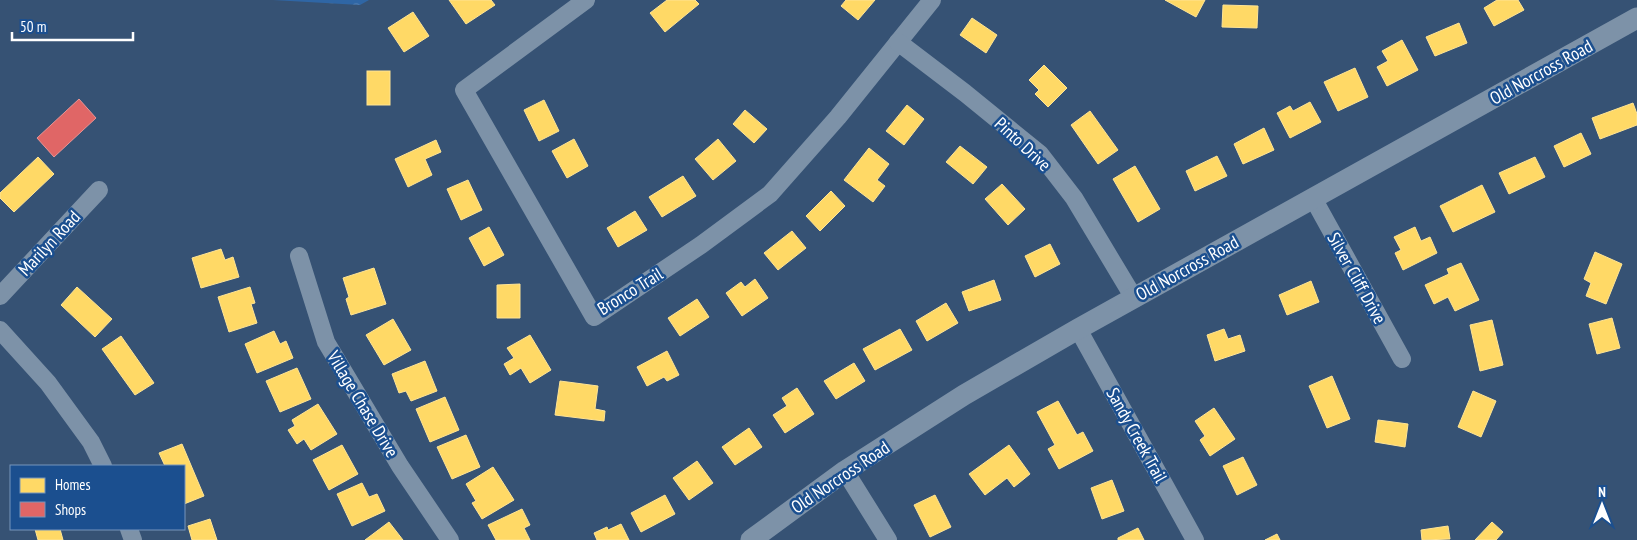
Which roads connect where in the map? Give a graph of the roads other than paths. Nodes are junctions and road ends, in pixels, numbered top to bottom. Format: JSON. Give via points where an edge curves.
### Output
{"nodes":[{"id":1,"x":586,"y":0,"type":"edge"},
{"id":2,"x":932,"y":0,"type":"edge"},
{"id":3,"x":1637,"y":18,"type":"edge"},
{"id":4,"x":898,"y":42,"type":"junction"},
{"id":5,"x":99,"y":190,"type":"dead end"},
{"id":6,"x":1313,"y":198,"type":"junction"},
{"id":7,"x":298,"y":256,"type":"dead end"},
{"id":8,"x":0,"y":296,"type":"edge"},
{"id":9,"x":1134,"y":298,"type":"junction"},
{"id":10,"x":1078,"y":329,"type":"junction"},
{"id":11,"x":0,"y":330,"type":"edge"},
{"id":12,"x":1402,"y":359,"type":"dead end"},
{"id":13,"x":102,"y":465,"type":"edge"},
{"id":14,"x":845,"y":471,"type":"junction"},
{"id":15,"x":450,"y":540,"type":"edge"},
{"id":16,"x":750,"y":540,"type":"edge"},
{"id":17,"x":888,"y":540,"type":"edge"},
{"id":18,"x":1195,"y":540,"type":"edge"}],
"edges":[{"from":1,"to":4,"type":"street","name":"Bronco Trail","via":[[464,90],[594,317],[702,245],[770,194]]},
{"from":2,"to":4,"type":"street","name":"Bronco Trail"},
{"from":3,"to":6,"type":"street","name":"Old Norcross Road"},
{"from":4,"to":9,"type":"street","name":"Pinto Drive","via":[[1040,154],[1074,198]]},
{"from":5,"to":8,"type":"street","name":"Marilyn Road"},
{"from":6,"to":9,"type":"street","name":"Old Norcross Road"},
{"from":6,"to":12,"type":"street","name":"Silver Cliff Drive"},
{"from":7,"to":15,"type":"street","name":"Village Chase Drive","via":[[326,342],[400,466]]},
{"from":9,"to":10,"type":"street","name":"Old Norcross Road"},
{"from":10,"to":14,"type":"street","name":"Old Norcross Road","via":[[964,395]]},
{"from":10,"to":18,"type":"street","name":"Sandy Creek Trail"},
{"from":11,"to":13,"type":"street","via":[[48,383],[91,442]]},
{"from":14,"to":16,"type":"street","name":"Old Norcross Road"},
{"from":14,"to":17,"type":"street"}]}
